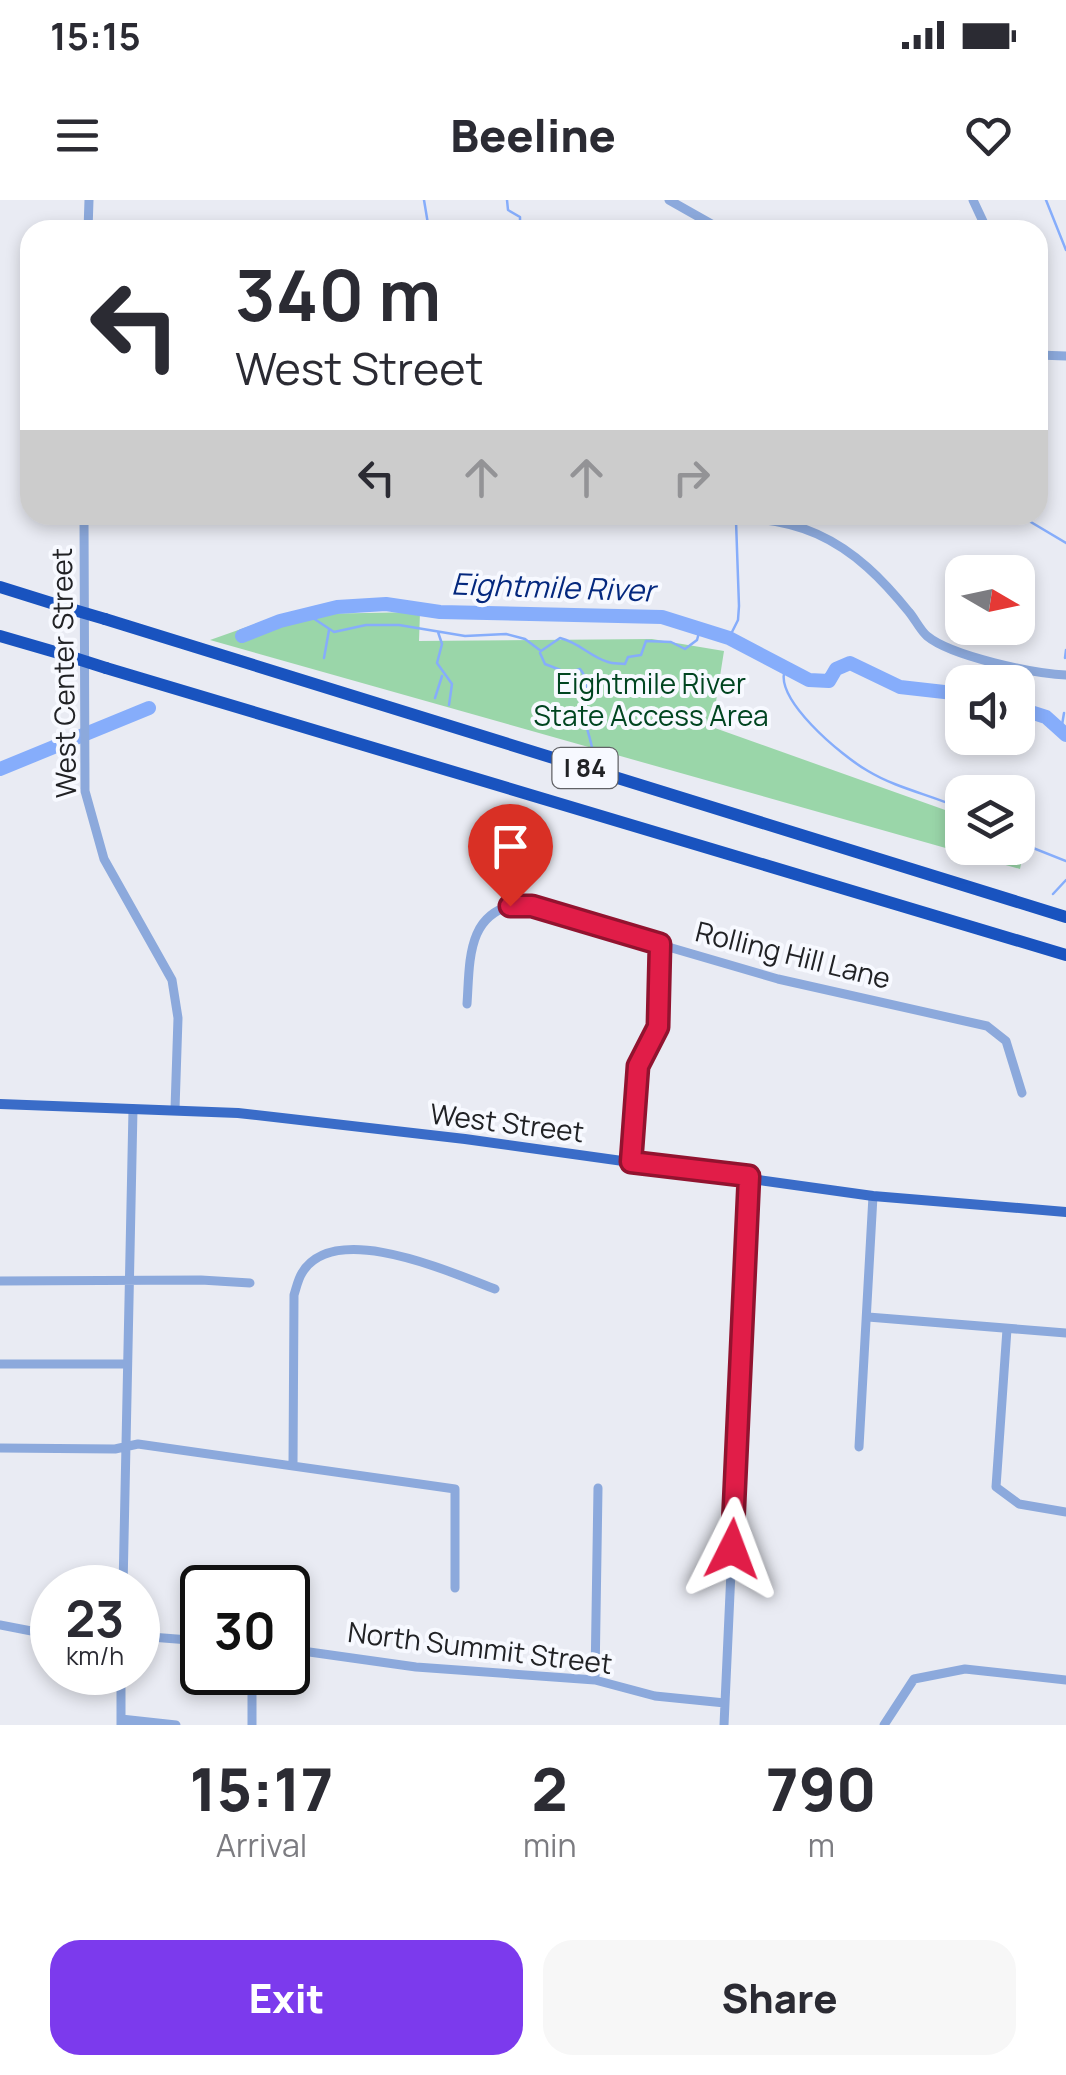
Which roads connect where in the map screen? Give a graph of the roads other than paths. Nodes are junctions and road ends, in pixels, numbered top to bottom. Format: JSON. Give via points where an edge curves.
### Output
{"nodes":[{"id":1,"x":669,"y":200,"type":"edge"},
{"id":2,"x":704,"y":220,"type":"edge"},
{"id":3,"x":84,"y":525,"type":"edge"},
{"id":4,"x":792,"y":525,"type":"edge"},
{"id":5,"x":0,"y":587,"type":"edge"},
{"id":6,"x":0,"y":636,"type":"edge"},
{"id":7,"x":1066,"y":675,"type":"edge"},
{"id":8,"x":1066,"y":917,"type":"edge"},
{"id":9,"x":660,"y":944,"type":"junction"},
{"id":10,"x":1066,"y":955,"type":"edge"},
{"id":11,"x":467,"y":1004,"type":"dead end"},
{"id":12,"x":1022,"y":1093,"type":"dead end"},
{"id":13,"x":0,"y":1104,"type":"edge"},
{"id":14,"x":133,"y":1109,"type":"junction"},
{"id":15,"x":175,"y":1109,"type":"junction"},
{"id":16,"x":631,"y":1162,"type":"junction"},
{"id":17,"x":749,"y":1176,"type":"junction"},
{"id":18,"x":873,"y":1196,"type":"junction"},
{"id":19,"x":1066,"y":1212,"type":"edge"},
{"id":20,"x":0,"y":1281,"type":"edge"},
{"id":21,"x":128,"y":1282,"type":"junction"},
{"id":22,"x":250,"y":1283,"type":"dead end"},
{"id":23,"x":495,"y":1290,"type":"dead end"},
{"id":24,"x":868,"y":1317,"type":"junction"},
{"id":25,"x":1007,"y":1328,"type":"junction"},
{"id":26,"x":1066,"y":1333,"type":"edge"},
{"id":27,"x":0,"y":1364,"type":"edge"},
{"id":28,"x":127,"y":1364,"type":"junction"},
{"id":29,"x":860,"y":1447,"type":"dead end"},
{"id":30,"x":0,"y":1448,"type":"edge"},
{"id":31,"x":127,"y":1448,"type":"junction"},
{"id":32,"x":293,"y":1465,"type":"junction"},
{"id":33,"x":598,"y":1488,"type":"dead end"},
{"id":34,"x":1066,"y":1512,"type":"edge"},
{"id":35,"x":124,"y":1565,"type":"edge"},
{"id":36,"x":456,"y":1588,"type":"dead end"},
{"id":37,"x":0,"y":1625,"type":"edge"},
{"id":38,"x":30,"y":1631,"type":"edge"},
{"id":39,"x":310,"y":1652,"type":"edge"},
{"id":40,"x":596,"y":1680,"type":"junction"},
{"id":41,"x":1066,"y":1680,"type":"edge"},
{"id":42,"x":121,"y":1695,"type":"edge"},
{"id":43,"x":252,"y":1695,"type":"edge"},
{"id":44,"x":725,"y":1703,"type":"junction"},
{"id":45,"x":121,"y":1722,"type":"edge"},
{"id":46,"x":176,"y":1725,"type":"edge"},
{"id":47,"x":252,"y":1725,"type":"edge"},
{"id":48,"x":724,"y":1725,"type":"edge"},
{"id":49,"x":884,"y":1725,"type":"edge"}],
"edges":[{"from":1,"to":2,"type":"street"},
{"from":3,"to":15,"type":"street","name":"West Center Street","via":[[87,802],[104,859],[177,998]]},
{"from":4,"to":7,"type":"street","via":[[838,544],[878,575],[927,636],[950,648]]},
{"from":5,"to":8,"type":"highway","number":"I 84","bridge":true},
{"from":6,"to":10,"type":"highway","number":"I 84","bridge":true},
{"from":9,"to":11,"type":"street","name":"Rolling Hill Lane","via":[[532,906],[510,906],[489,915],[474,936]]},
{"from":9,"to":12,"type":"street","name":"Rolling Hill Lane","via":[[778,979],[987,1026],[1006,1041]]},
{"from":9,"to":16,"type":"street","via":[[658,1027],[638,1066]]},
{"from":13,"to":14,"type":"main road","name":"West Street"},
{"from":14,"to":15,"type":"main road","name":"West Street"},
{"from":14,"to":21,"type":"street"},
{"from":15,"to":16,"type":"main road","name":"West Street"},
{"from":16,"to":17,"type":"main road","name":"West Street"},
{"from":17,"to":18,"type":"main road","name":"West Street"},
{"from":17,"to":44,"type":"street"},
{"from":18,"to":19,"type":"main road","name":"West Street"},
{"from":18,"to":24,"type":"street"},
{"from":20,"to":21,"type":"street"},
{"from":21,"to":22,"type":"street"},
{"from":21,"to":28,"type":"street"},
{"from":23,"to":32,"type":"street","via":[[411,1258],[347,1249],[316,1259],[302,1272],[294,1296]]},
{"from":24,"to":25,"type":"street"},
{"from":24,"to":29,"type":"street"},
{"from":25,"to":26,"type":"street"},
{"from":25,"to":34,"type":"street","via":[[996,1486],[1018,1504]]},
{"from":27,"to":28,"type":"street"},
{"from":28,"to":31,"type":"street"},
{"from":30,"to":31,"type":"street"},
{"from":31,"to":32,"type":"street","via":[[138,1444]]},
{"from":31,"to":35,"type":"street"},
{"from":32,"to":36,"type":"street","via":[[455,1489]]},
{"from":33,"to":40,"type":"street"},
{"from":37,"to":38,"type":"street"},
{"from":39,"to":40,"type":"street","name":"North Summit Street"},
{"from":40,"to":44,"type":"street","name":"North Summit Street","via":[[656,1696]]},
{"from":41,"to":49,"type":"street","via":[[966,1669],[914,1679]]},
{"from":42,"to":45,"type":"street"},
{"from":43,"to":47,"type":"street"},
{"from":44,"to":48,"type":"street"},
{"from":45,"to":46,"type":"street"}]}
